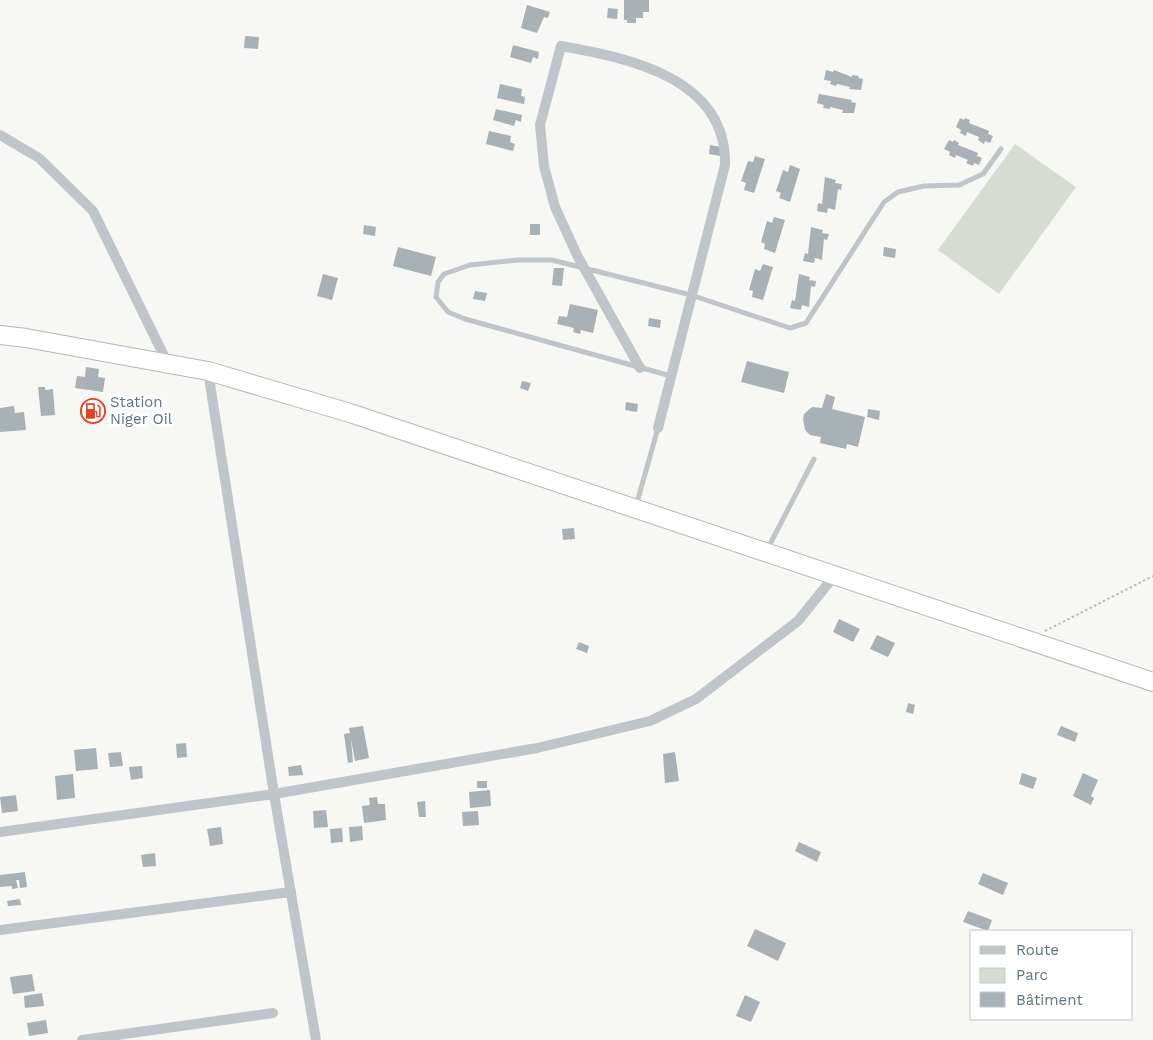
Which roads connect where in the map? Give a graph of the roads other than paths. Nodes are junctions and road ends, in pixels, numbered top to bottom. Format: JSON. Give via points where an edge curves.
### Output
{"nodes":[{"id":1,"x":0,"y":134,"type":"edge"},
{"id":2,"x":1001,"y":149,"type":"dead end"},
{"id":3,"x":585,"y":268,"type":"junction"},
{"id":4,"x":691,"y":295,"type":"junction"},
{"id":5,"x":0,"y":335,"type":"edge"},
{"id":6,"x":167,"y":362,"type":"junction"},
{"id":7,"x":640,"y":368,"type":"junction"},
{"id":8,"x":208,"y":371,"type":"junction"},
{"id":9,"x":671,"y":376,"type":"junction"},
{"id":10,"x":658,"y":428,"type":"joint"},
{"id":11,"x":814,"y":458,"type":"dead end"},
{"id":12,"x":635,"y":508,"type":"junction"},
{"id":13,"x":766,"y":552,"type":"junction"},
{"id":14,"x":835,"y":575,"type":"junction"},
{"id":15,"x":1153,"y":682,"type":"edge"},
{"id":16,"x":274,"y":794,"type":"junction"},
{"id":17,"x":0,"y":832,"type":"edge"},
{"id":18,"x":291,"y":892,"type":"junction"},
{"id":19,"x":0,"y":930,"type":"edge"},
{"id":20,"x":273,"y":1013,"type":"dead end"},
{"id":21,"x":82,"y":1040,"type":"edge"},
{"id":22,"x":316,"y":1040,"type":"edge"}],
"edges":[{"from":1,"to":6,"type":"street","via":[[39,158],[93,211]]},
{"from":2,"to":4,"type":"lane","via":[[983,174],[959,185],[924,186],[898,192],[884,202],[806,323],[790,328]]},
{"from":3,"to":4,"type":"lane"},
{"from":3,"to":4,"type":"street","via":[[555,207],[544,166],[540,125],[561,46],[642,65],[684,85],[706,105],[718,125],[726,144],[725,165]]},
{"from":3,"to":7,"type":"street"},
{"from":3,"to":7,"type":"lane","via":[[552,260],[470,265],[444,274],[438,282],[436,297],[448,312],[465,319]]},
{"from":4,"to":9,"type":"street"},
{"from":5,"to":6,"type":"highway"},
{"from":6,"to":8,"type":"highway"},
{"from":7,"to":9,"type":"lane"},
{"from":8,"to":12,"type":"highway","via":[[350,413]]},
{"from":8,"to":16,"type":"street"},
{"from":9,"to":10,"type":"street"},
{"from":10,"to":12,"type":"lane"},
{"from":11,"to":13,"type":"lane"},
{"from":12,"to":13,"type":"highway"},
{"from":13,"to":14,"type":"highway"},
{"from":14,"to":15,"type":"highway"},
{"from":14,"to":16,"type":"street","via":[[798,621],[696,699],[650,721],[537,748]]},
{"from":16,"to":17,"type":"street"},
{"from":16,"to":18,"type":"street"},
{"from":18,"to":19,"type":"street"},
{"from":18,"to":22,"type":"street"},
{"from":20,"to":21,"type":"street"}]}
